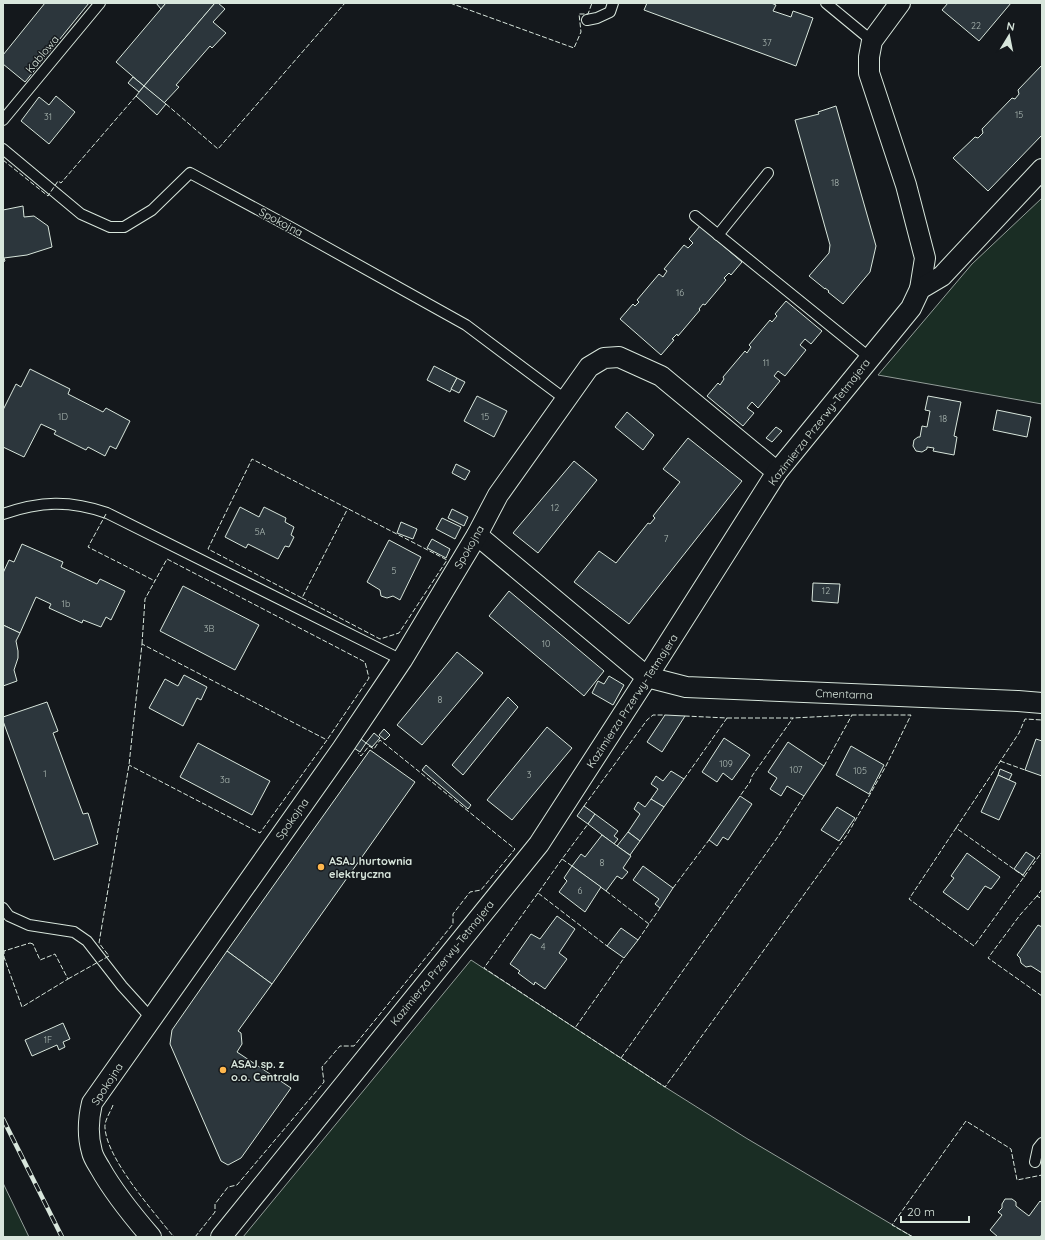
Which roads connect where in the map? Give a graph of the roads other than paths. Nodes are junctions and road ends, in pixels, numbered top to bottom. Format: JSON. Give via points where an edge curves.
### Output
{"nodes":[{"id":1,"x":100,"y":3,"type":"edge"},
{"id":2,"x":613,"y":3,"type":"edge"},
{"id":3,"x":826,"y":3,"type":"edge"},
{"id":4,"x":900,"y":3,"type":"edge"},
{"id":5,"x":587,"y":20,"type":"dead end"},
{"id":6,"x":872,"y":41,"type":"junction"},
{"id":7,"x":3,"y":120,"type":"edge"},
{"id":8,"x":3,"y":149,"type":"edge"},
{"id":9,"x":1042,"y":169,"type":"edge"},
{"id":10,"x":768,"y":173,"type":"dead end"},
{"id":11,"x":695,"y":216,"type":"dead end"},
{"id":12,"x":718,"y":235,"type":"junction"},
{"id":13,"x":920,"y":289,"type":"junction"},
{"id":14,"x":870,"y":358,"type":"junction"},
{"id":15,"x":565,"y":399,"type":"junction"},
{"id":16,"x":777,"y":472,"type":"junction"},
{"id":17,"x":3,"y":514,"type":"edge"},
{"id":18,"x":477,"y":535,"type":"junction"},
{"id":19,"x":402,"y":660,"type":"junction"},
{"id":20,"x":647,"y":677,"type":"junction"},
{"id":21,"x":1042,"y":703,"type":"edge"},
{"id":22,"x":3,"y":908,"type":"edge"},
{"id":23,"x":151,"y":1018,"type":"junction"},
{"id":24,"x":1042,"y":1143,"type":"edge"},
{"id":25,"x":1035,"y":1162,"type":"dead end"},
{"id":26,"x":151,"y":1237,"type":"edge"},
{"id":27,"x":221,"y":1237,"type":"edge"}],
"edges":[{"from":1,"to":7,"type":"lane","name":"Kablowa"},
{"from":2,"to":5,"type":"lane","via":[[610,12]]},
{"from":3,"to":6,"type":"lane"},
{"from":4,"to":6,"type":"street"},
{"from":6,"to":13,"type":"street","name":"Kazimierza Przerwy-Tetmajera","via":[[869,73],[906,185],[925,258]]},
{"from":8,"to":15,"type":"lane","name":"Spokojna","via":[[81,214],[110,227],[124,227],[152,210],[190,174],[466,325]]},
{"from":9,"to":13,"type":"street","via":[[942,276]]},
{"from":10,"to":12,"type":"lane"},
{"from":11,"to":12,"type":"lane"},
{"from":12,"to":14,"type":"lane"},
{"from":13,"to":14,"type":"street","name":"Kazimierza Przerwy-Tetmajera","via":[[911,308]]},
{"from":14,"to":16,"type":"street","name":"Kazimierza Przerwy-Tetmajera"},
{"from":15,"to":16,"type":"street","name":"Spokojna","via":[[589,367],[604,358],[619,357],[660,376]]},
{"from":15,"to":18,"type":"street","name":"Spokojna","via":[[498,495]]},
{"from":16,"to":20,"type":"street","name":"Kazimierza Przerwy-Tetmajera"},
{"from":17,"to":19,"type":"lane","via":[[54,503],[90,507],[107,513]]},
{"from":18,"to":19,"type":"street","name":"Spokojna"},
{"from":18,"to":20,"type":"street"},
{"from":19,"to":23,"type":"street","name":"Spokojna"},
{"from":20,"to":21,"type":"street","name":"Cmentarna","via":[[686,687]]},
{"from":20,"to":27,"type":"street","name":"Kazimierza Przerwy-Tetmajera","via":[[539,844]]},
{"from":22,"to":23,"type":"lane","via":[[8,916],[29,925],[74,932],[87,941]]},
{"from":23,"to":26,"type":"street","name":"Spokojna","via":[[92,1103],[88,1132],[92,1153],[104,1174],[130,1213]]},
{"from":24,"to":25,"type":"lane","via":[[1038,1148]]}]}
